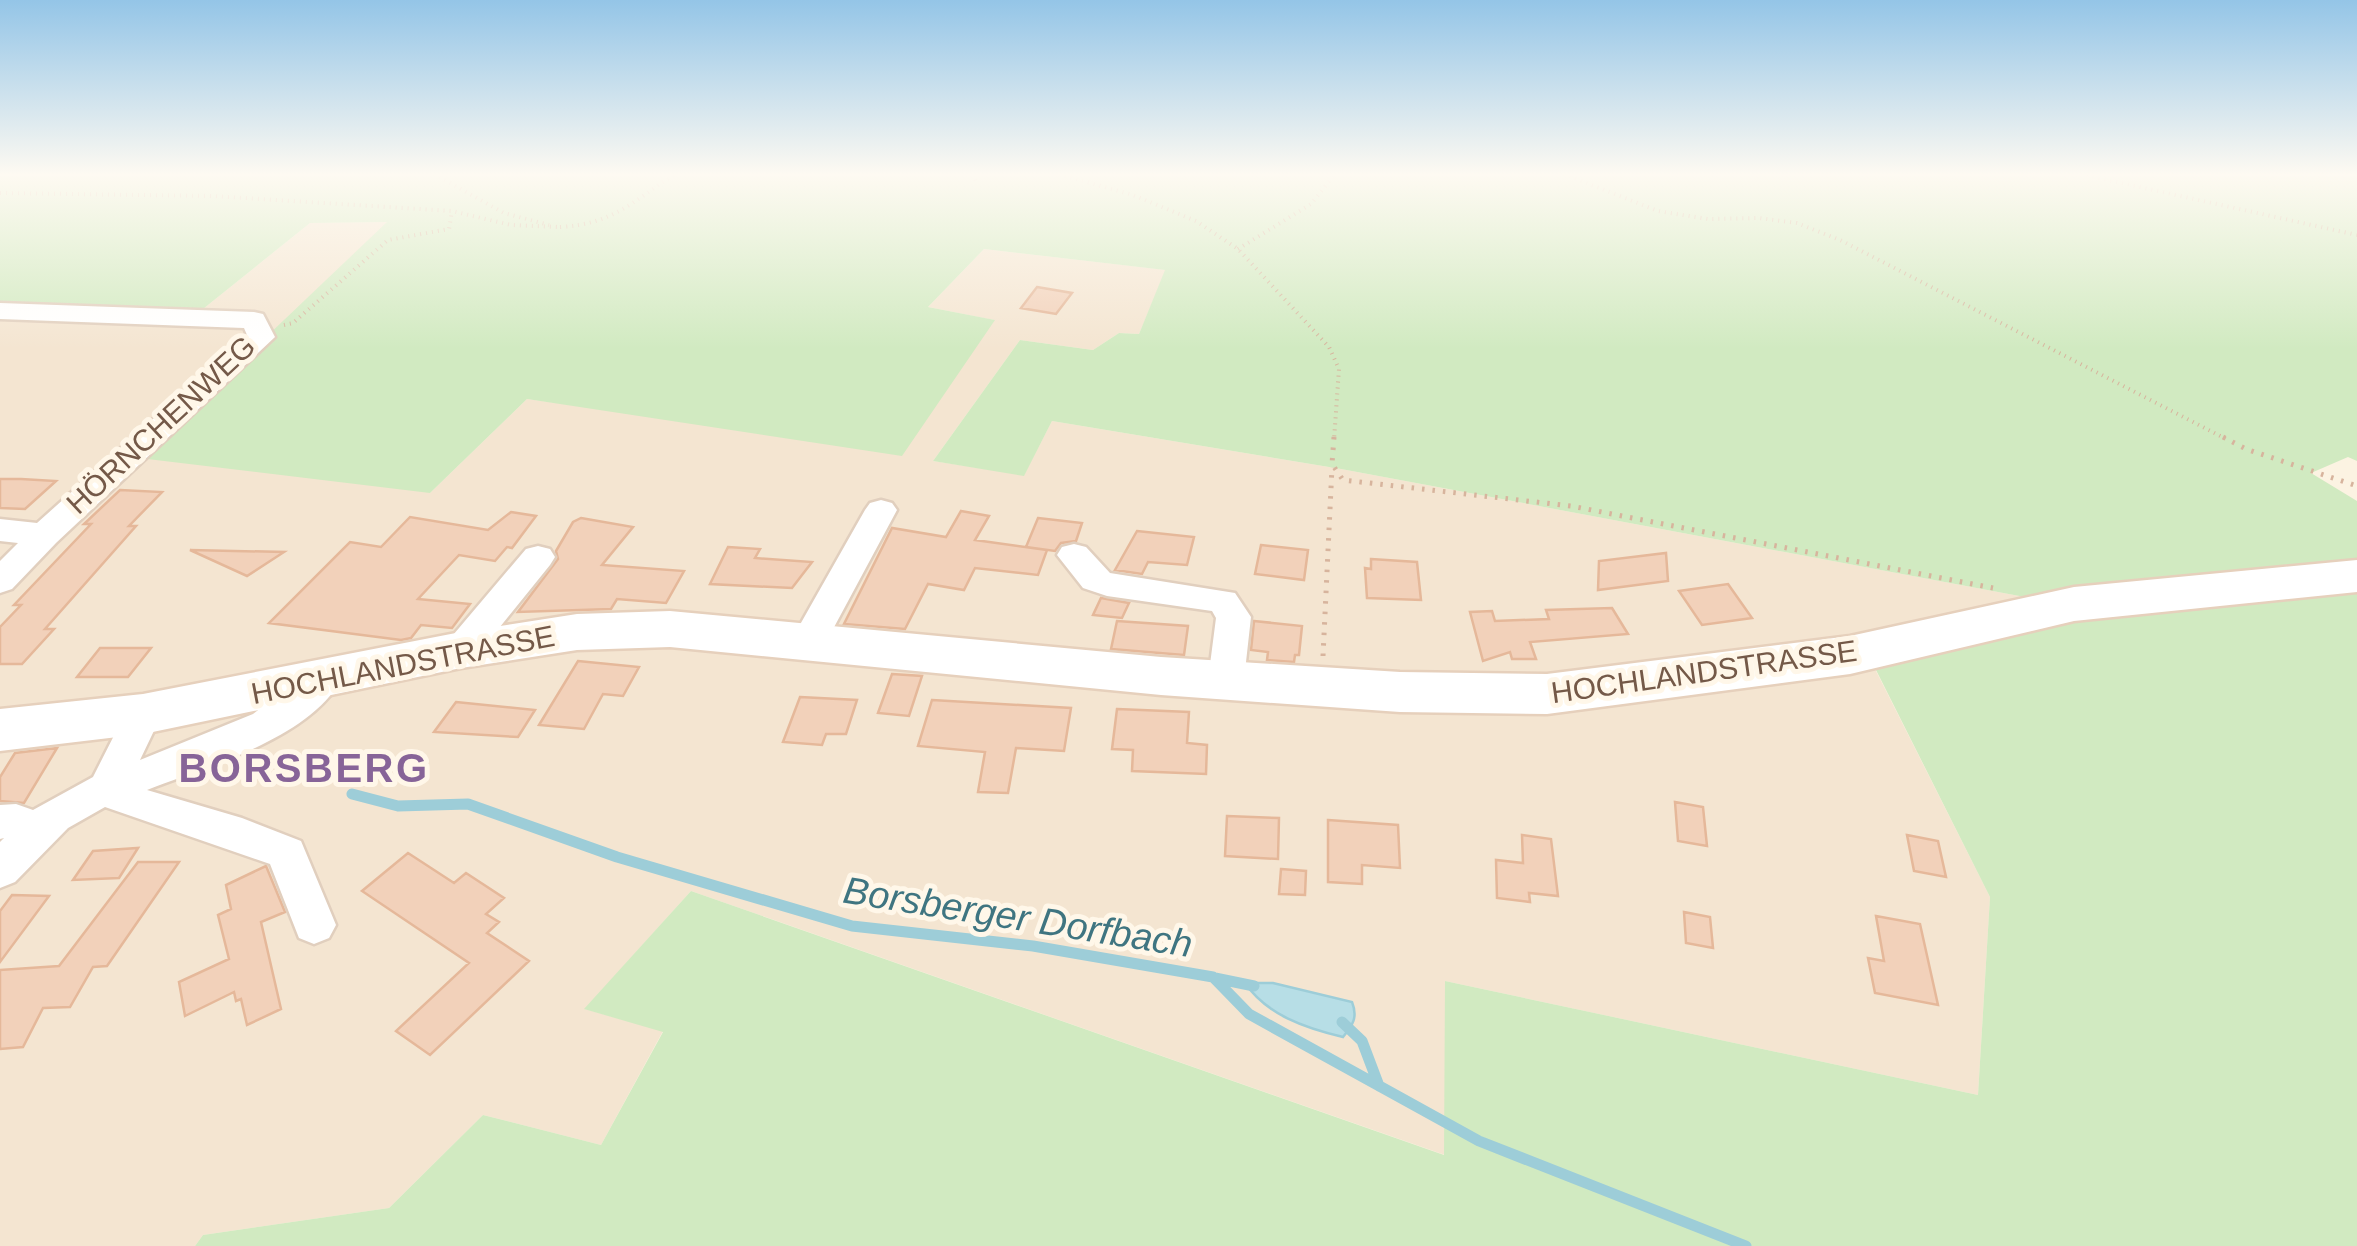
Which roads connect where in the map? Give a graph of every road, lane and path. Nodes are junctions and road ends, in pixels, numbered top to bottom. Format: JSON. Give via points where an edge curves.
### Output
{"nodes":[{"id":1,"x":443,"y":232,"type":"edge"},
{"id":2,"x":1211,"y":232,"type":"edge"},
{"id":3,"x":1266,"y":232,"type":"edge"},
{"id":4,"x":1820,"y":232,"type":"edge"},
{"id":5,"x":1238,"y":250,"type":"junction"},
{"id":6,"x":0,"y":312,"type":"edge"},
{"id":7,"x":260,"y":331,"type":"junction"},
{"id":8,"x":1332,"y":464,"type":"junction"},
{"id":9,"x":2357,"y":486,"type":"edge"},
{"id":10,"x":882,"y":510,"type":"dead end"},
{"id":11,"x":0,"y":530,"type":"edge"},
{"id":12,"x":44,"y":535,"type":"junction"},
{"id":13,"x":1074,"y":555,"type":"dead end"},
{"id":14,"x":515,"y":571,"type":"dead end"},
{"id":15,"x":2357,"y":576,"type":"edge"},
{"id":16,"x":0,"y":581,"type":"edge"},
{"id":17,"x":2002,"y":590,"type":"dead end"},
{"id":18,"x":807,"y":644,"type":"junction"},
{"id":19,"x":461,"y":650,"type":"junction"},
{"id":20,"x":323,"y":680,"type":"junction"},
{"id":21,"x":1226,"y":680,"type":"junction"},
{"id":22,"x":1321,"y":687,"type":"junction"},
{"id":23,"x":142,"y":714,"type":"junction"},
{"id":24,"x":0,"y":730,"type":"edge"},
{"id":25,"x":106,"y":790,"type":"junction"},
{"id":26,"x":0,"y":822,"type":"edge"},
{"id":27,"x":41,"y":829,"type":"junction"},
{"id":28,"x":0,"y":870,"type":"edge"},
{"id":29,"x":314,"y":925,"type":"dead end"}],
"edges":[{"from":1,"to":7,"type":"path","via":[[388,240],[293,323]]},
{"from":2,"to":5,"type":"path"},
{"from":3,"to":5,"type":"path"},
{"from":4,"to":9,"type":"path","via":[[2246,450]]},
{"from":5,"to":8,"type":"path","via":[[1329,347],[1338,369]]},
{"from":6,"to":7,"type":"street","name":"HÖRNCHENWEG","via":[[254,320]]},
{"from":7,"to":12,"type":"street","name":"HÖRNCHENWEG"},
{"from":8,"to":17,"type":"path","via":[[1344,480],[1571,506]]},
{"from":8,"to":22,"type":"path"},
{"from":10,"to":18,"type":"street"},
{"from":11,"to":12,"type":"street"},
{"from":12,"to":16,"type":"street","name":"HÖRNCHENWEG"},
{"from":13,"to":21,"type":"street","via":[[1106,584],[1224,601],[1234,618]]},
{"from":14,"to":19,"type":"street"},
{"from":15,"to":22,"type":"street","name":"HOCHLANDSTRASSE","via":[[2177,591],[2001,618],[1850,655],[1548,694]]},
{"from":18,"to":19,"type":"street","name":"HOCHLANDSTRASSE","via":[[670,629],[576,632]]},
{"from":18,"to":21,"type":"street","name":"HOCHLANDSTRASSE"},
{"from":19,"to":20,"type":"street","name":"HOCHLANDSTRASSE"},
{"from":20,"to":23,"type":"street","name":"HOCHLANDSTRASSE"},
{"from":20,"to":25,"type":"street","via":[[268,726]]},
{"from":21,"to":22,"type":"street","name":"HOCHLANDSTRASSE"},
{"from":23,"to":24,"type":"street","name":"HOCHLANDSTRASSE"},
{"from":23,"to":25,"type":"street"},
{"from":25,"to":27,"type":"street","via":[[72,804]]},
{"from":25,"to":29,"type":"street","via":[[286,854]]},
{"from":26,"to":27,"type":"street"},
{"from":27,"to":28,"type":"street"}]}
